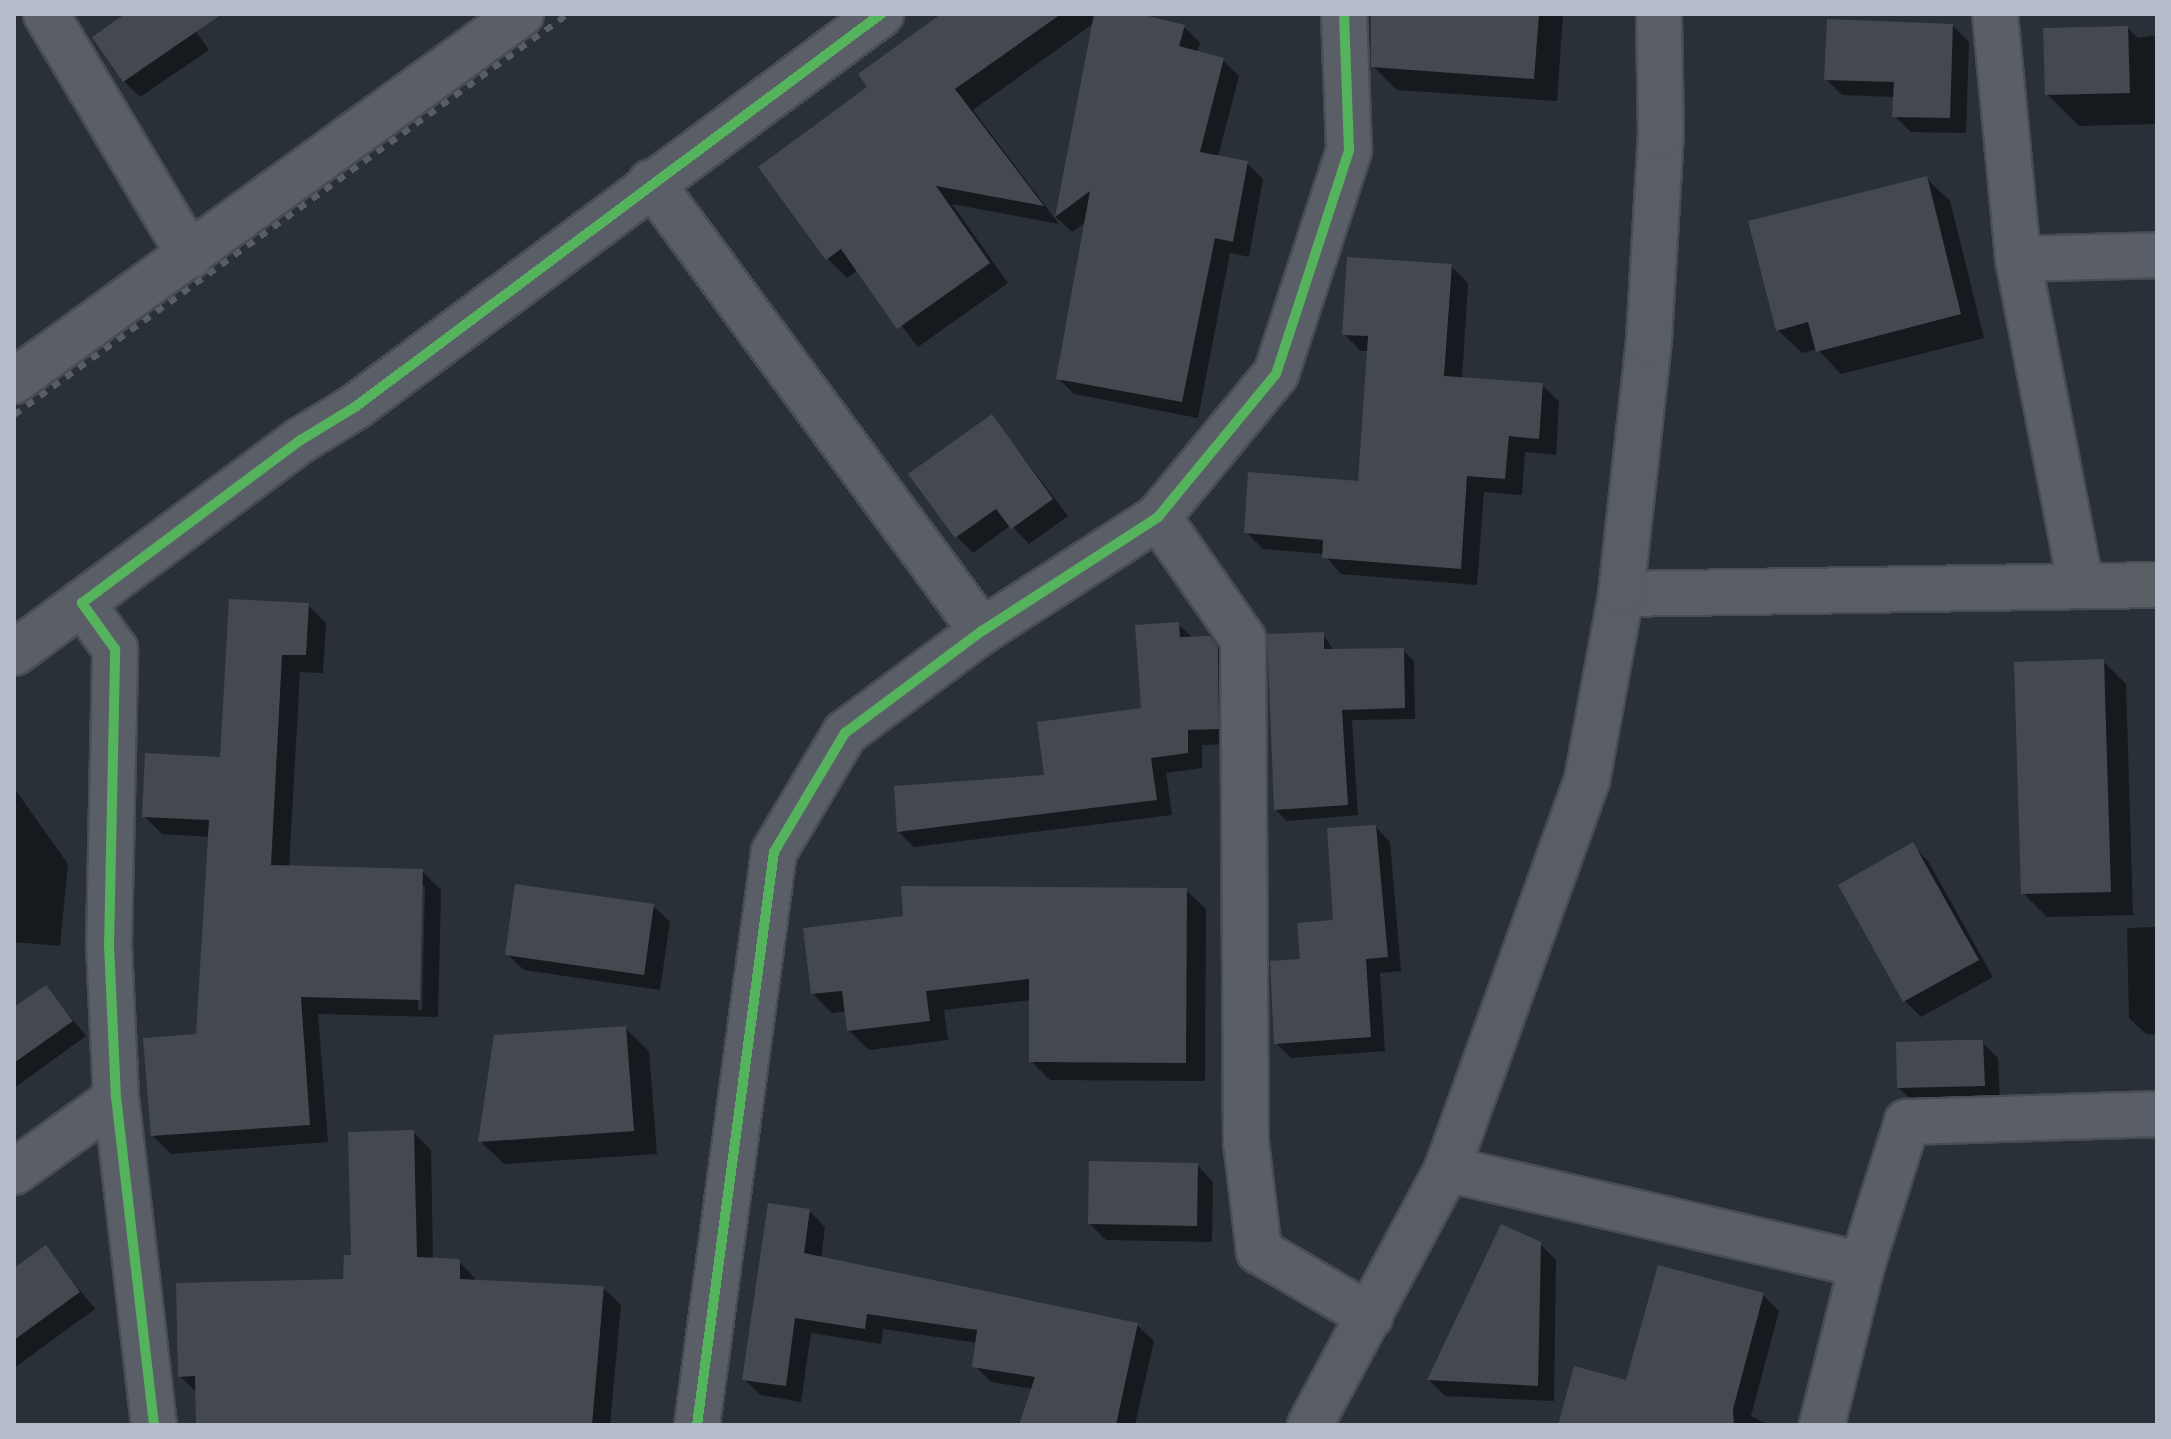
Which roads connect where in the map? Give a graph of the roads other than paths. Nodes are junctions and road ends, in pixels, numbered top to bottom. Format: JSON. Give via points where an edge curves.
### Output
{"nodes":[{"id":1,"x":46,"y":14,"type":"edge"},
{"id":2,"x":521,"y":14,"type":"edge"},
{"id":3,"x":881,"y":14,"type":"edge"},
{"id":4,"x":1344,"y":14,"type":"edge"},
{"id":5,"x":1659,"y":14,"type":"edge"},
{"id":6,"x":1995,"y":14,"type":"edge"},
{"id":7,"x":651,"y":182,"type":"junction"},
{"id":8,"x":2157,"y":255,"type":"edge"},
{"id":9,"x":190,"y":256,"type":"junction"},
{"id":10,"x":2018,"y":259,"type":"junction"},
{"id":11,"x":14,"y":381,"type":"edge"},
{"id":12,"x":1158,"y":517,"type":"junction"},
{"id":13,"x":2157,"y":585,"type":"edge"},
{"id":14,"x":2081,"y":586,"type":"junction"},
{"id":15,"x":1621,"y":594,"type":"junction"},
{"id":16,"x":82,"y":603,"type":"junction"},
{"id":17,"x":982,"y":631,"type":"junction"},
{"id":18,"x":14,"y":653,"type":"edge"},
{"id":19,"x":116,"y":1099,"type":"junction"},
{"id":20,"x":2157,"y":1114,"type":"edge"},
{"id":21,"x":1447,"y":1169,"type":"junction"},
{"id":22,"x":14,"y":1172,"type":"edge"},
{"id":23,"x":1862,"y":1265,"type":"junction"},
{"id":24,"x":1370,"y":1316,"type":"junction"},
{"id":25,"x":154,"y":1425,"type":"edge"},
{"id":26,"x":697,"y":1425,"type":"edge"},
{"id":27,"x":1310,"y":1425,"type":"edge"},
{"id":28,"x":1822,"y":1425,"type":"edge"}],
"edges":[{"from":1,"to":9,"type":"street"},
{"from":2,"to":9,"type":"street"},
{"from":3,"to":7,"type":"street"},
{"from":4,"to":12,"type":"street","via":[[1349,150],[1276,374]]},
{"from":5,"to":15,"type":"street","via":[[1661,133],[1649,340]]},
{"from":6,"to":10,"type":"street"},
{"from":7,"to":16,"type":"street","via":[[355,407],[301,440]]},
{"from":7,"to":17,"type":"street"},
{"from":8,"to":10,"type":"street"},
{"from":9,"to":11,"type":"street"},
{"from":10,"to":14,"type":"street"},
{"from":12,"to":17,"type":"street"},
{"from":12,"to":24,"type":"street","via":[[1243,639],[1246,1142],[1259,1251]]},
{"from":13,"to":14,"type":"street"},
{"from":14,"to":15,"type":"street"},
{"from":15,"to":21,"type":"street","via":[[1587,780]]},
{"from":16,"to":18,"type":"street"},
{"from":16,"to":19,"type":"street","via":[[115,649],[109,946]]},
{"from":17,"to":26,"type":"street","via":[[845,733],[774,852]]},
{"from":19,"to":22,"type":"street"},
{"from":19,"to":25,"type":"street"},
{"from":20,"to":23,"type":"street","via":[[1907,1122]]},
{"from":21,"to":23,"type":"street"},
{"from":21,"to":24,"type":"street"},
{"from":23,"to":28,"type":"street"},
{"from":24,"to":27,"type":"street"}]}
